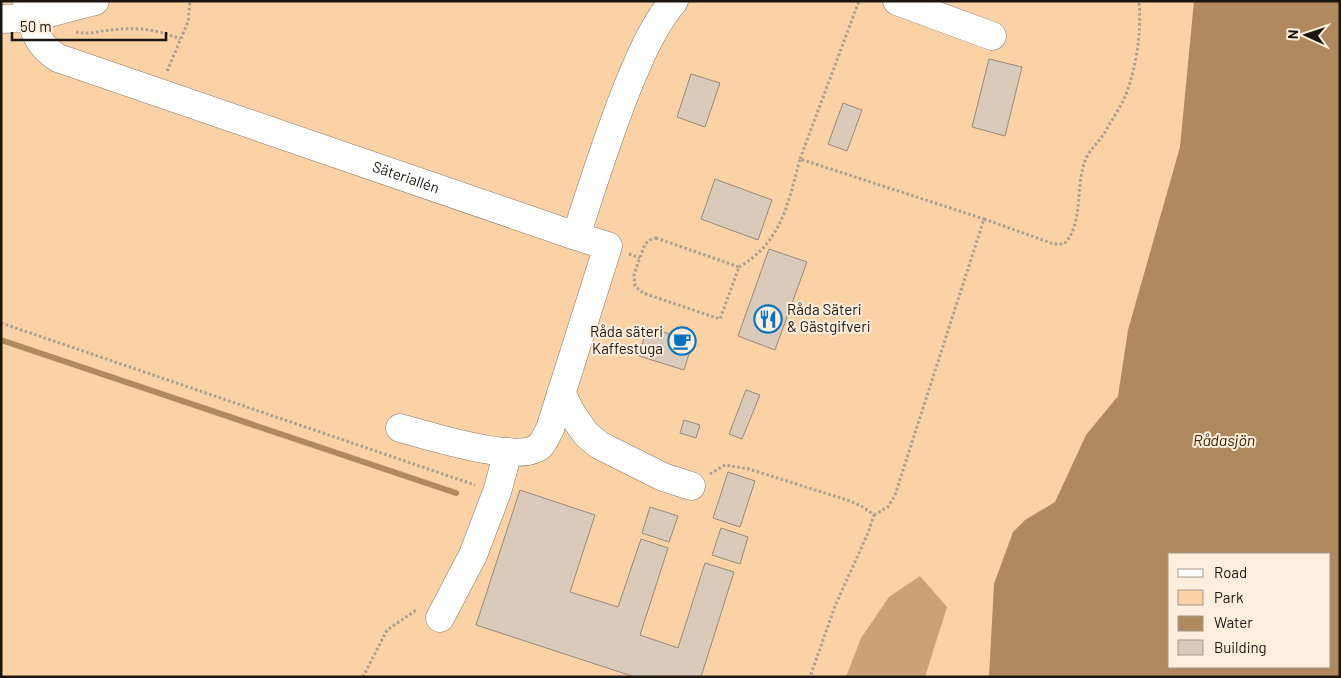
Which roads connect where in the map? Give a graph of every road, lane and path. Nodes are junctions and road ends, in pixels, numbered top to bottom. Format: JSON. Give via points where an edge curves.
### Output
{"nodes":[{"id":1,"x":95,"y":1,"type":"edge"},
{"id":2,"x":190,"y":1,"type":"edge"},
{"id":3,"x":674,"y":1,"type":"edge"},
{"id":4,"x":859,"y":1,"type":"edge"},
{"id":5,"x":897,"y":1,"type":"edge"},
{"id":6,"x":1138,"y":1,"type":"edge"},
{"id":7,"x":28,"y":10,"type":"edge"},
{"id":8,"x":1,"y":19,"type":"edge"},
{"id":9,"x":73,"y":29,"type":"dead end"},
{"id":10,"x":992,"y":36,"type":"dead end"},
{"id":11,"x":180,"y":39,"type":"junction"},
{"id":12,"x":159,"y":92,"type":"junction"},
{"id":13,"x":800,"y":159,"type":"junction"},
{"id":14,"x":984,"y":219,"type":"junction"},
{"id":15,"x":576,"y":236,"type":"junction"},
{"id":16,"x":739,"y":267,"type":"junction"},
{"id":17,"x":1,"y":324,"type":"edge"},
{"id":18,"x":561,"y":393,"type":"junction"},
{"id":19,"x":400,"y":428,"type":"dead end"},
{"id":20,"x":508,"y":452,"type":"junction"},
{"id":21,"x":691,"y":486,"type":"joint"},
{"id":22,"x":497,"y":492,"type":"junction"},
{"id":23,"x":874,"y":515,"type":"junction"},
{"id":24,"x":440,"y":618,"type":"joint"},
{"id":25,"x":363,"y":677,"type":"edge"},
{"id":26,"x":810,"y":677,"type":"edge"}],
"edges":[{"from":1,"to":7,"type":"street"},
{"from":2,"to":11,"type":"path","via":[[188,22]]},
{"from":3,"to":15,"type":"street","via":[[661,17],[611,126]]},
{"from":4,"to":13,"type":"path"},
{"from":5,"to":10,"type":"street"},
{"from":6,"to":14,"type":"path","via":[[1139,36],[1132,71],[1124,98],[1084,161],[1079,179],[1075,227],[1070,238],[1064,244],[1054,244]]},
{"from":7,"to":8,"type":"street"},
{"from":7,"to":12,"type":"street","name":"Säteriallén","via":[[40,44],[47,52]]},
{"from":9,"to":11,"type":"path","via":[[80,33],[149,29]]},
{"from":11,"to":12,"type":"path"},
{"from":12,"to":15,"type":"street","name":"Säteriallén"},
{"from":13,"to":14,"type":"path"},
{"from":13,"to":16,"type":"path","via":[[774,237],[754,259]]},
{"from":14,"to":23,"type":"path","via":[[895,495],[888,507]]},
{"from":15,"to":18,"type":"street","name":"Säteriallén","via":[[608,246]]},
{"from":16,"to":16,"type":"path","via":[[720,319],[643,293],[635,286],[634,274],[645,244],[656,238]]},
{"from":17,"to":22,"type":"path"},
{"from":18,"to":20,"type":"street","via":[[550,429],[540,446]]},
{"from":18,"to":21,"type":"street","via":[[586,434],[600,445],[663,477]]},
{"from":19,"to":20,"type":"street","via":[[482,449]]},
{"from":20,"to":22,"type":"street"},
{"from":21,"to":23,"type":"path","via":[[725,464],[850,501]]},
{"from":22,"to":24,"type":"street","via":[[473,554]]},
{"from":23,"to":26,"type":"path","via":[[834,606]]},
{"from":24,"to":25,"type":"path","via":[[415,611],[387,630]]}]}
